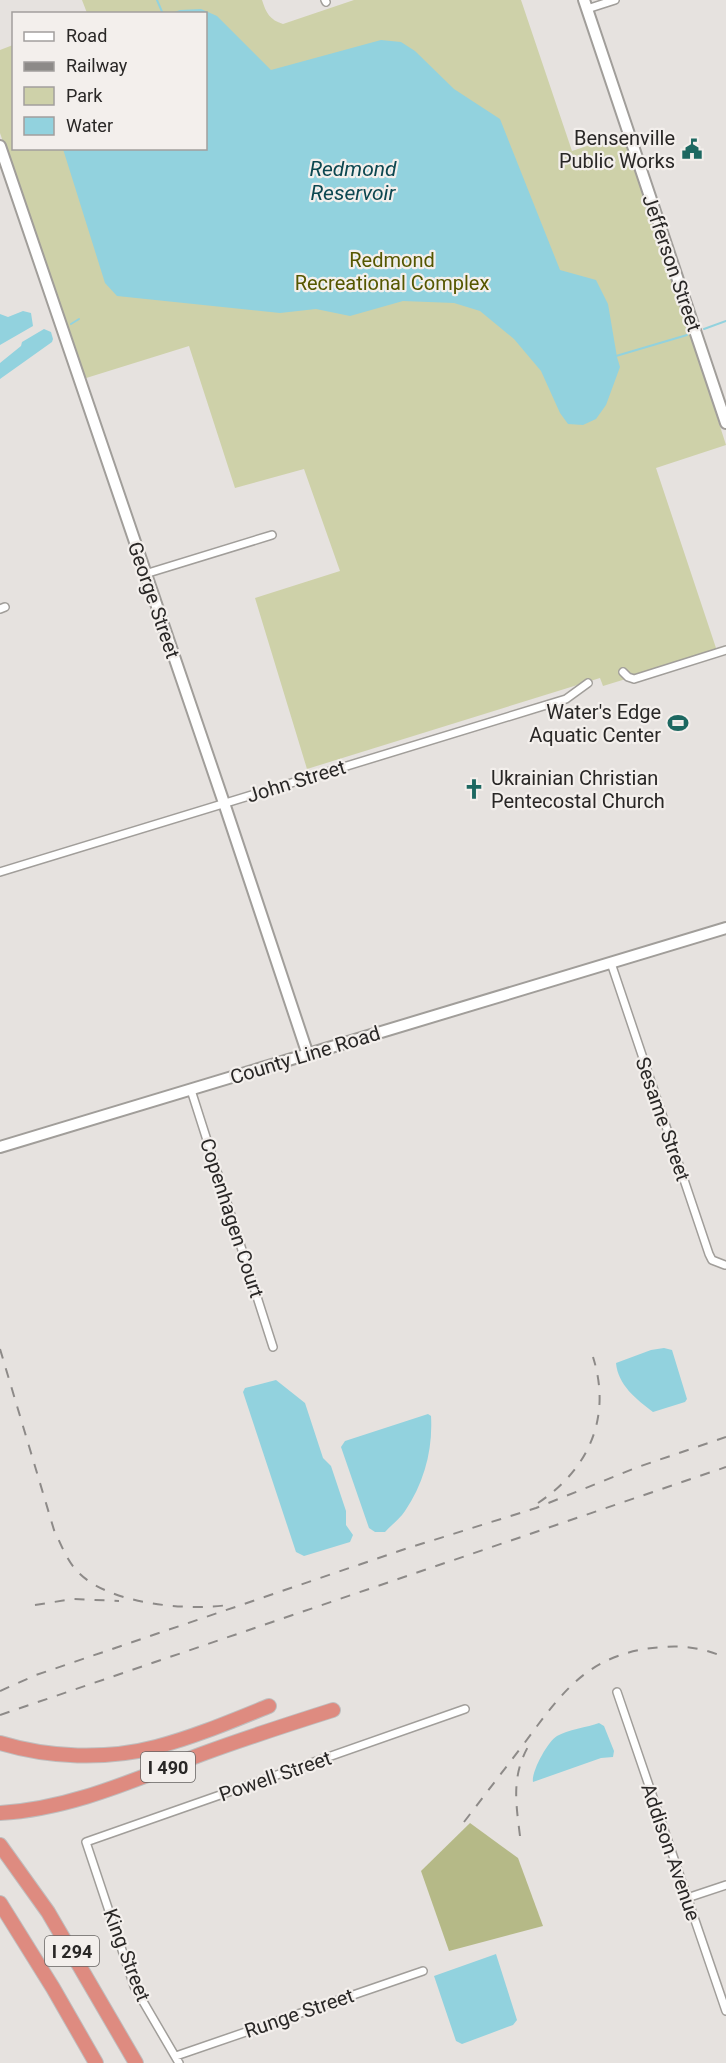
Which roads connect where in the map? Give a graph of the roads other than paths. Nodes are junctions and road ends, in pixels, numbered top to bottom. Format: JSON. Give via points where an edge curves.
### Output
{"nodes":[{"id":1,"x":615,"y":0,"type":"edge"},
{"id":2,"x":585,"y":5,"type":"edge"},
{"id":3,"x":0,"y":146,"type":"edge"},
{"id":4,"x":726,"y":423,"type":"edge"},
{"id":5,"x":272,"y":536,"type":"dead end"},
{"id":6,"x":145,"y":574,"type":"junction"},
{"id":7,"x":726,"y":651,"type":"edge"},
{"id":8,"x":623,"y":672,"type":"dead end"},
{"id":9,"x":588,"y":683,"type":"dead end"},
{"id":10,"x":225,"y":803,"type":"junction"},
{"id":11,"x":0,"y":872,"type":"edge"},
{"id":12,"x":726,"y":928,"type":"edge"},
{"id":13,"x":611,"y":963,"type":"junction"},
{"id":14,"x":308,"y":1055,"type":"junction"},
{"id":15,"x":191,"y":1090,"type":"junction"},
{"id":16,"x":0,"y":1147,"type":"edge"},
{"id":17,"x":725,"y":1265,"type":"edge"},
{"id":18,"x":273,"y":1347,"type":"dead end"},
{"id":19,"x":617,"y":1692,"type":"dead end"},
{"id":20,"x":269,"y":1706,"type":"dead end"},
{"id":21,"x":465,"y":1709,"type":"dead end"},
{"id":22,"x":333,"y":1710,"type":"dead end"},
{"id":23,"x":0,"y":1743,"type":"edge"},
{"id":24,"x":0,"y":1813,"type":"edge"},
{"id":25,"x":86,"y":1842,"type":"joint"},
{"id":26,"x":0,"y":1845,"type":"edge"},
{"id":27,"x":726,"y":1885,"type":"edge"},
{"id":28,"x":687,"y":1898,"type":"junction"},
{"id":29,"x":0,"y":1904,"type":"edge"},
{"id":30,"x":423,"y":1971,"type":"dead end"},
{"id":31,"x":726,"y":2010,"type":"edge"},
{"id":32,"x":177,"y":2060,"type":"edge"},
{"id":33,"x":96,"y":2063,"type":"edge"},
{"id":34,"x":136,"y":2063,"type":"edge"}],
"edges":[{"from":1,"to":2,"type":"street"},
{"from":2,"to":4,"type":"street","name":"Jefferson Street"},
{"from":3,"to":6,"type":"street","name":"George Street"},
{"from":5,"to":6,"type":"street"},
{"from":6,"to":10,"type":"street","name":"George Street"},
{"from":7,"to":8,"type":"street","via":[[634,679]]},
{"from":9,"to":10,"type":"street","name":"John Street","via":[[566,699]]},
{"from":10,"to":11,"type":"street","name":"John Street"},
{"from":10,"to":14,"type":"street","name":"George Street"},
{"from":12,"to":13,"type":"street","name":"County Line Road"},
{"from":13,"to":14,"type":"street","name":"County Line Road"},
{"from":13,"to":17,"type":"street","name":"Sesame Street","via":[[709,1254],[712,1260]]},
{"from":14,"to":15,"type":"street","name":"County Line Road"},
{"from":15,"to":16,"type":"street","name":"County Line Road"},
{"from":15,"to":18,"type":"street","name":"Copenhagen Court"},
{"from":19,"to":28,"type":"street","name":"Addison Avenue"},
{"from":20,"to":23,"type":"highway","number":"I 490","via":[[154,1748],[75,1755],[43,1753]]},
{"from":21,"to":25,"type":"street","name":"Powell Street"},
{"from":22,"to":24,"type":"highway","number":"I 490","via":[[61,1805]]},
{"from":25,"to":32,"type":"street","name":"King Street","via":[[134,1986]]},
{"from":26,"to":34,"type":"highway","number":"I 294","via":[[48,1912]]},
{"from":27,"to":28,"type":"street"},
{"from":28,"to":31,"type":"street","name":"Addison Avenue"},
{"from":29,"to":33,"type":"highway","number":"I 294"},
{"from":30,"to":32,"type":"street","name":"Runge Street"}]}
